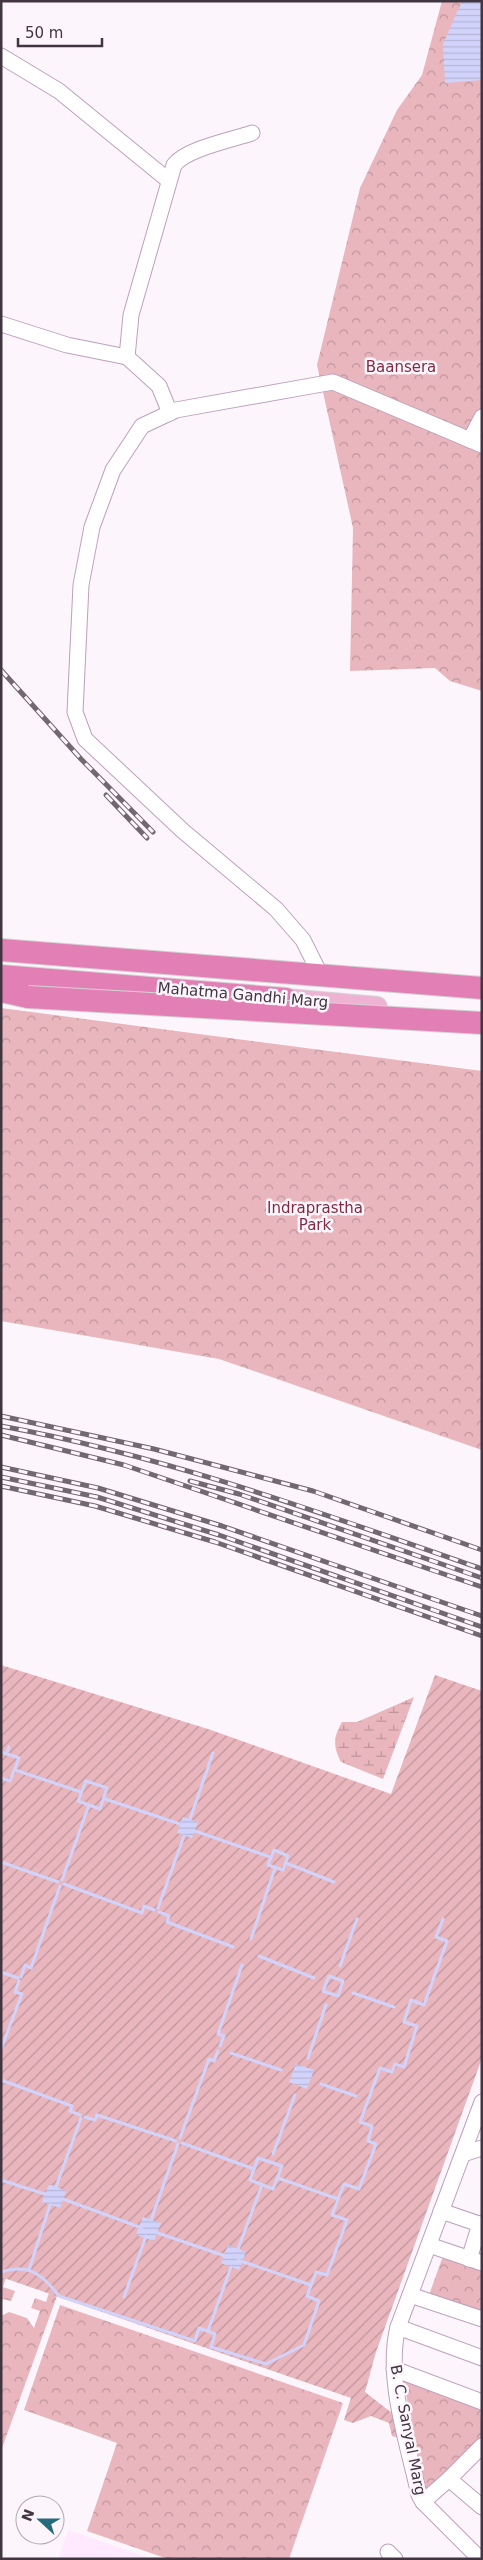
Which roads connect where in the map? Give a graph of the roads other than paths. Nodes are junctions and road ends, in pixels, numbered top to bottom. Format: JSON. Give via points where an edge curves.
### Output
{"nodes":[{"id":1,"x":1,"y":56,"type":"edge"},
{"id":2,"x":252,"y":133,"type":"dead end"},
{"id":3,"x":168,"y":180,"type":"junction"},
{"id":4,"x":1,"y":324,"type":"edge"},
{"id":5,"x":127,"y":357,"type":"junction"},
{"id":6,"x":170,"y":413,"type":"junction"},
{"id":7,"x":482,"y":417,"type":"edge"},
{"id":8,"x":476,"y":442,"type":"edge"},
{"id":9,"x":1,"y":937,"type":"edge"},
{"id":10,"x":1,"y":950,"type":"edge"},
{"id":11,"x":162,"y":964,"type":"junction"},
{"id":12,"x":320,"y":974,"type":"junction"},
{"id":13,"x":1,"y":976,"type":"edge"},
{"id":14,"x":482,"y":988,"type":"edge"},
{"id":15,"x":1,"y":993,"type":"edge"},
{"id":16,"x":286,"y":999,"type":"joint"},
{"id":17,"x":482,"y":1023,"type":"edge"},
{"id":18,"x":482,"y":1030,"type":"edge"},
{"id":19,"x":480,"y":2113,"type":"edge"},
{"id":20,"x":482,"y":2148,"type":"edge"},
{"id":21,"x":463,"y":2154,"type":"junction"},
{"id":22,"x":442,"y":2211,"type":"junction"},
{"id":23,"x":481,"y":2225,"type":"edge"},
{"id":24,"x":429,"y":2245,"type":"junction"},
{"id":25,"x":475,"y":2261,"type":"edge"},
{"id":26,"x":410,"y":2295,"type":"junction"},
{"id":27,"x":482,"y":2319,"type":"edge"},
{"id":28,"x":398,"y":2327,"type":"junction"},
{"id":29,"x":482,"y":2358,"type":"edge"},
{"id":30,"x":394,"y":2369,"type":"junction"},
{"id":31,"x":482,"y":2402,"type":"edge"},
{"id":32,"x":482,"y":2446,"type":"edge"},
{"id":33,"x":449,"y":2479,"type":"junction"},
{"id":34,"x":423,"y":2502,"type":"junction"},
{"id":35,"x":482,"y":2507,"type":"edge"},
{"id":36,"x":480,"y":2559,"type":"edge"}],
"edges":[{"from":1,"to":3,"type":"street","via":[[58,91]]},
{"from":2,"to":3,"type":"street","via":[[178,159]]},
{"from":3,"to":5,"type":"street","via":[[131,315]]},
{"from":4,"to":5,"type":"street"},
{"from":5,"to":6,"type":"street","via":[[159,386]]},
{"from":6,"to":8,"type":"street","via":[[333,382]]},
{"from":6,"to":12,"type":"street","via":[[142,426],[112,470],[92,527],[81,584],[75,712],[85,739],[183,831],[276,909],[303,940]]},
{"from":7,"to":8,"type":"street"},
{"from":9,"to":11,"type":"highway","via":[[39,940]]},
{"from":10,"to":11,"type":"highway"},
{"from":11,"to":12,"type":"highway","name":"Mahatma Gandhi Marg"},
{"from":12,"to":14,"type":"highway","name":"Mahatma Gandhi Marg"},
{"from":13,"to":16,"type":"highway","name":"Mahatma Gandhi Marg"},
{"from":15,"to":17,"type":"highway","bridge":true},
{"from":16,"to":18,"type":"main road","name":"Mahatma Gandhi Marg","via":[[372,1006]]},
{"from":19,"to":21,"type":"street","name":"B. C. Sanyal Marg"},
{"from":20,"to":21,"type":"street"},
{"from":21,"to":22,"type":"street","name":"B. C. Sanyal Marg"},
{"from":22,"to":23,"type":"street"},
{"from":22,"to":24,"type":"street","name":"B. C. Sanyal Marg"},
{"from":23,"to":25,"type":"street"},
{"from":24,"to":25,"type":"street"},
{"from":24,"to":26,"type":"street","name":"B. C. Sanyal Marg"},
{"from":26,"to":27,"type":"street"},
{"from":26,"to":28,"type":"street","name":"B. C. Sanyal Marg"},
{"from":28,"to":29,"type":"street"},
{"from":28,"to":30,"type":"street","name":"B. C. Sanyal Marg","via":[[393,2347]]},
{"from":30,"to":31,"type":"street"},
{"from":30,"to":34,"type":"street","name":"B. C. Sanyal Marg"},
{"from":32,"to":33,"type":"street"},
{"from":33,"to":34,"type":"street"},
{"from":33,"to":35,"type":"street"},
{"from":34,"to":36,"type":"street","name":"B. C. Sanyal Marg"}]}
